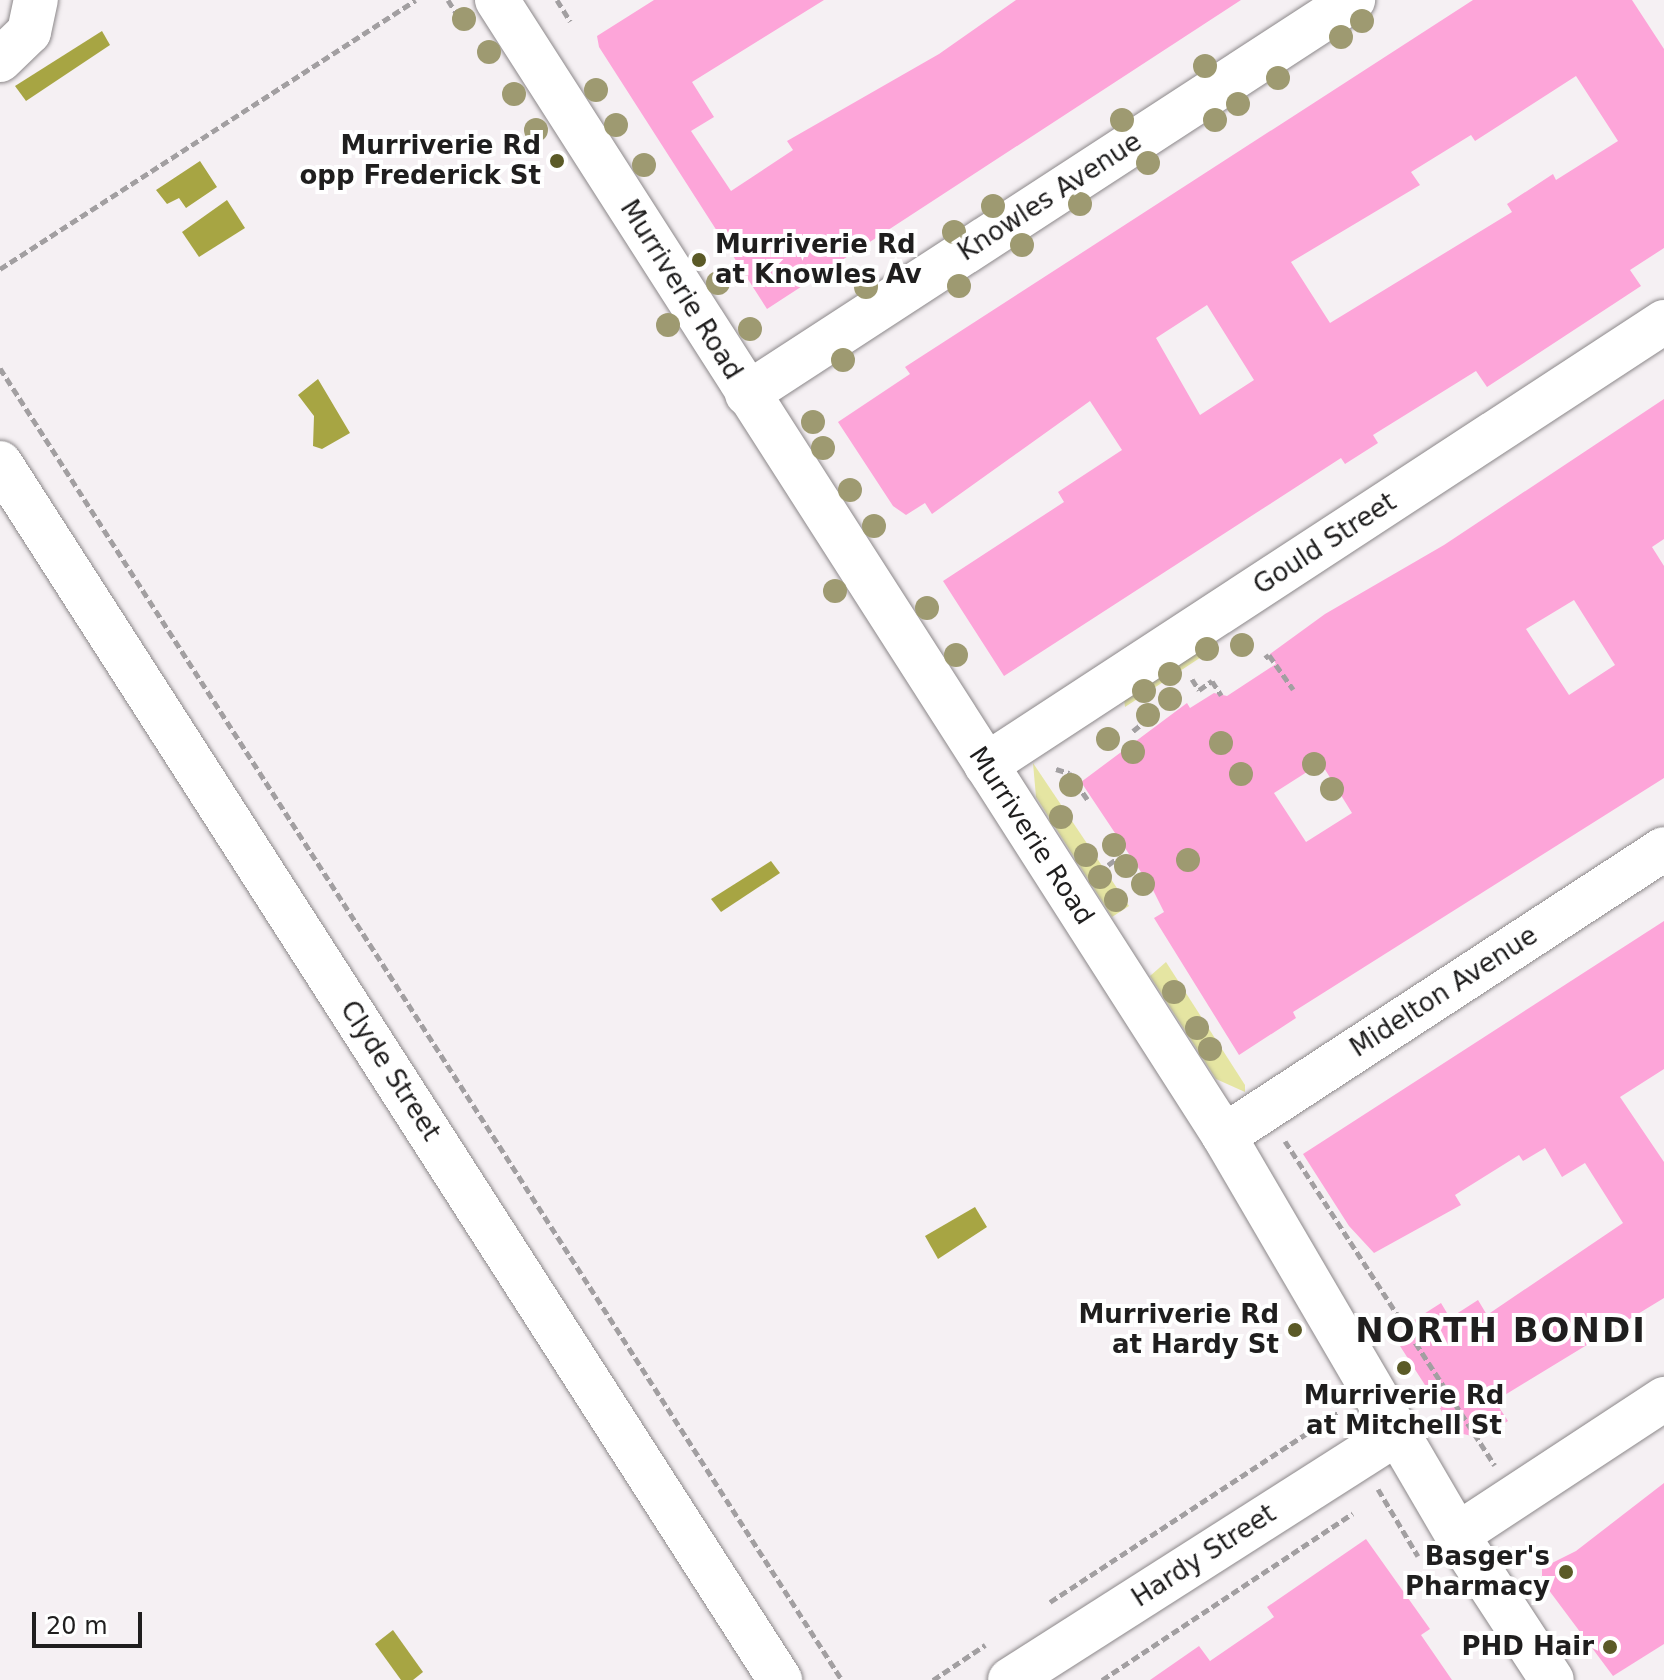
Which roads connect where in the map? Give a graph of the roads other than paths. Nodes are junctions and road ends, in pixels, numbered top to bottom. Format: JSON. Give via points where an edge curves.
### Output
{"nodes":[{"id":1,"x":36,"y":0,"type":"edge"},
{"id":2,"x":1353,"y":0,"type":"edge"},
{"id":3,"x":497,"y":9,"type":"edge"},
{"id":4,"x":0,"y":60,"type":"edge"},
{"id":5,"x":1664,"y":322,"type":"edge"},
{"id":6,"x":747,"y":394,"type":"junction"},
{"id":7,"x":0,"y":463,"type":"edge"},
{"id":8,"x":986,"y":765,"type":"junction"},
{"id":9,"x":1664,"y":849,"type":"edge"},
{"id":10,"x":1224,"y":1136,"type":"junction"},
{"id":11,"x":1664,"y":1399,"type":"edge"},
{"id":12,"x":1382,"y":1442,"type":"junction"},
{"id":13,"x":1457,"y":1535,"type":"junction"},
{"id":14,"x":780,"y":1680,"type":"edge"},
{"id":15,"x":1010,"y":1680,"type":"edge"},
{"id":16,"x":1552,"y":1680,"type":"edge"}],
"edges":[{"from":1,"to":4,"type":"street","via":[[29,32]]},
{"from":2,"to":6,"type":"street","name":"Knowles Avenue"},
{"from":3,"to":6,"type":"street","name":"Murriverie Road"},
{"from":5,"to":8,"type":"street","name":"Gould Street"},
{"from":6,"to":8,"type":"street","name":"Murriverie Road"},
{"from":7,"to":14,"type":"street","name":"Clyde Street"},
{"from":8,"to":10,"type":"street","name":"Murriverie Road"},
{"from":9,"to":10,"type":"street","name":"Midelton Avenue"},
{"from":10,"to":12,"type":"street","name":"Murriverie Road"},
{"from":11,"to":13,"type":"street"},
{"from":12,"to":13,"type":"street","name":"Murriverie Road"},
{"from":12,"to":15,"type":"street","name":"Hardy Street"},
{"from":13,"to":16,"type":"street","name":"Murriverie Road"}]}
